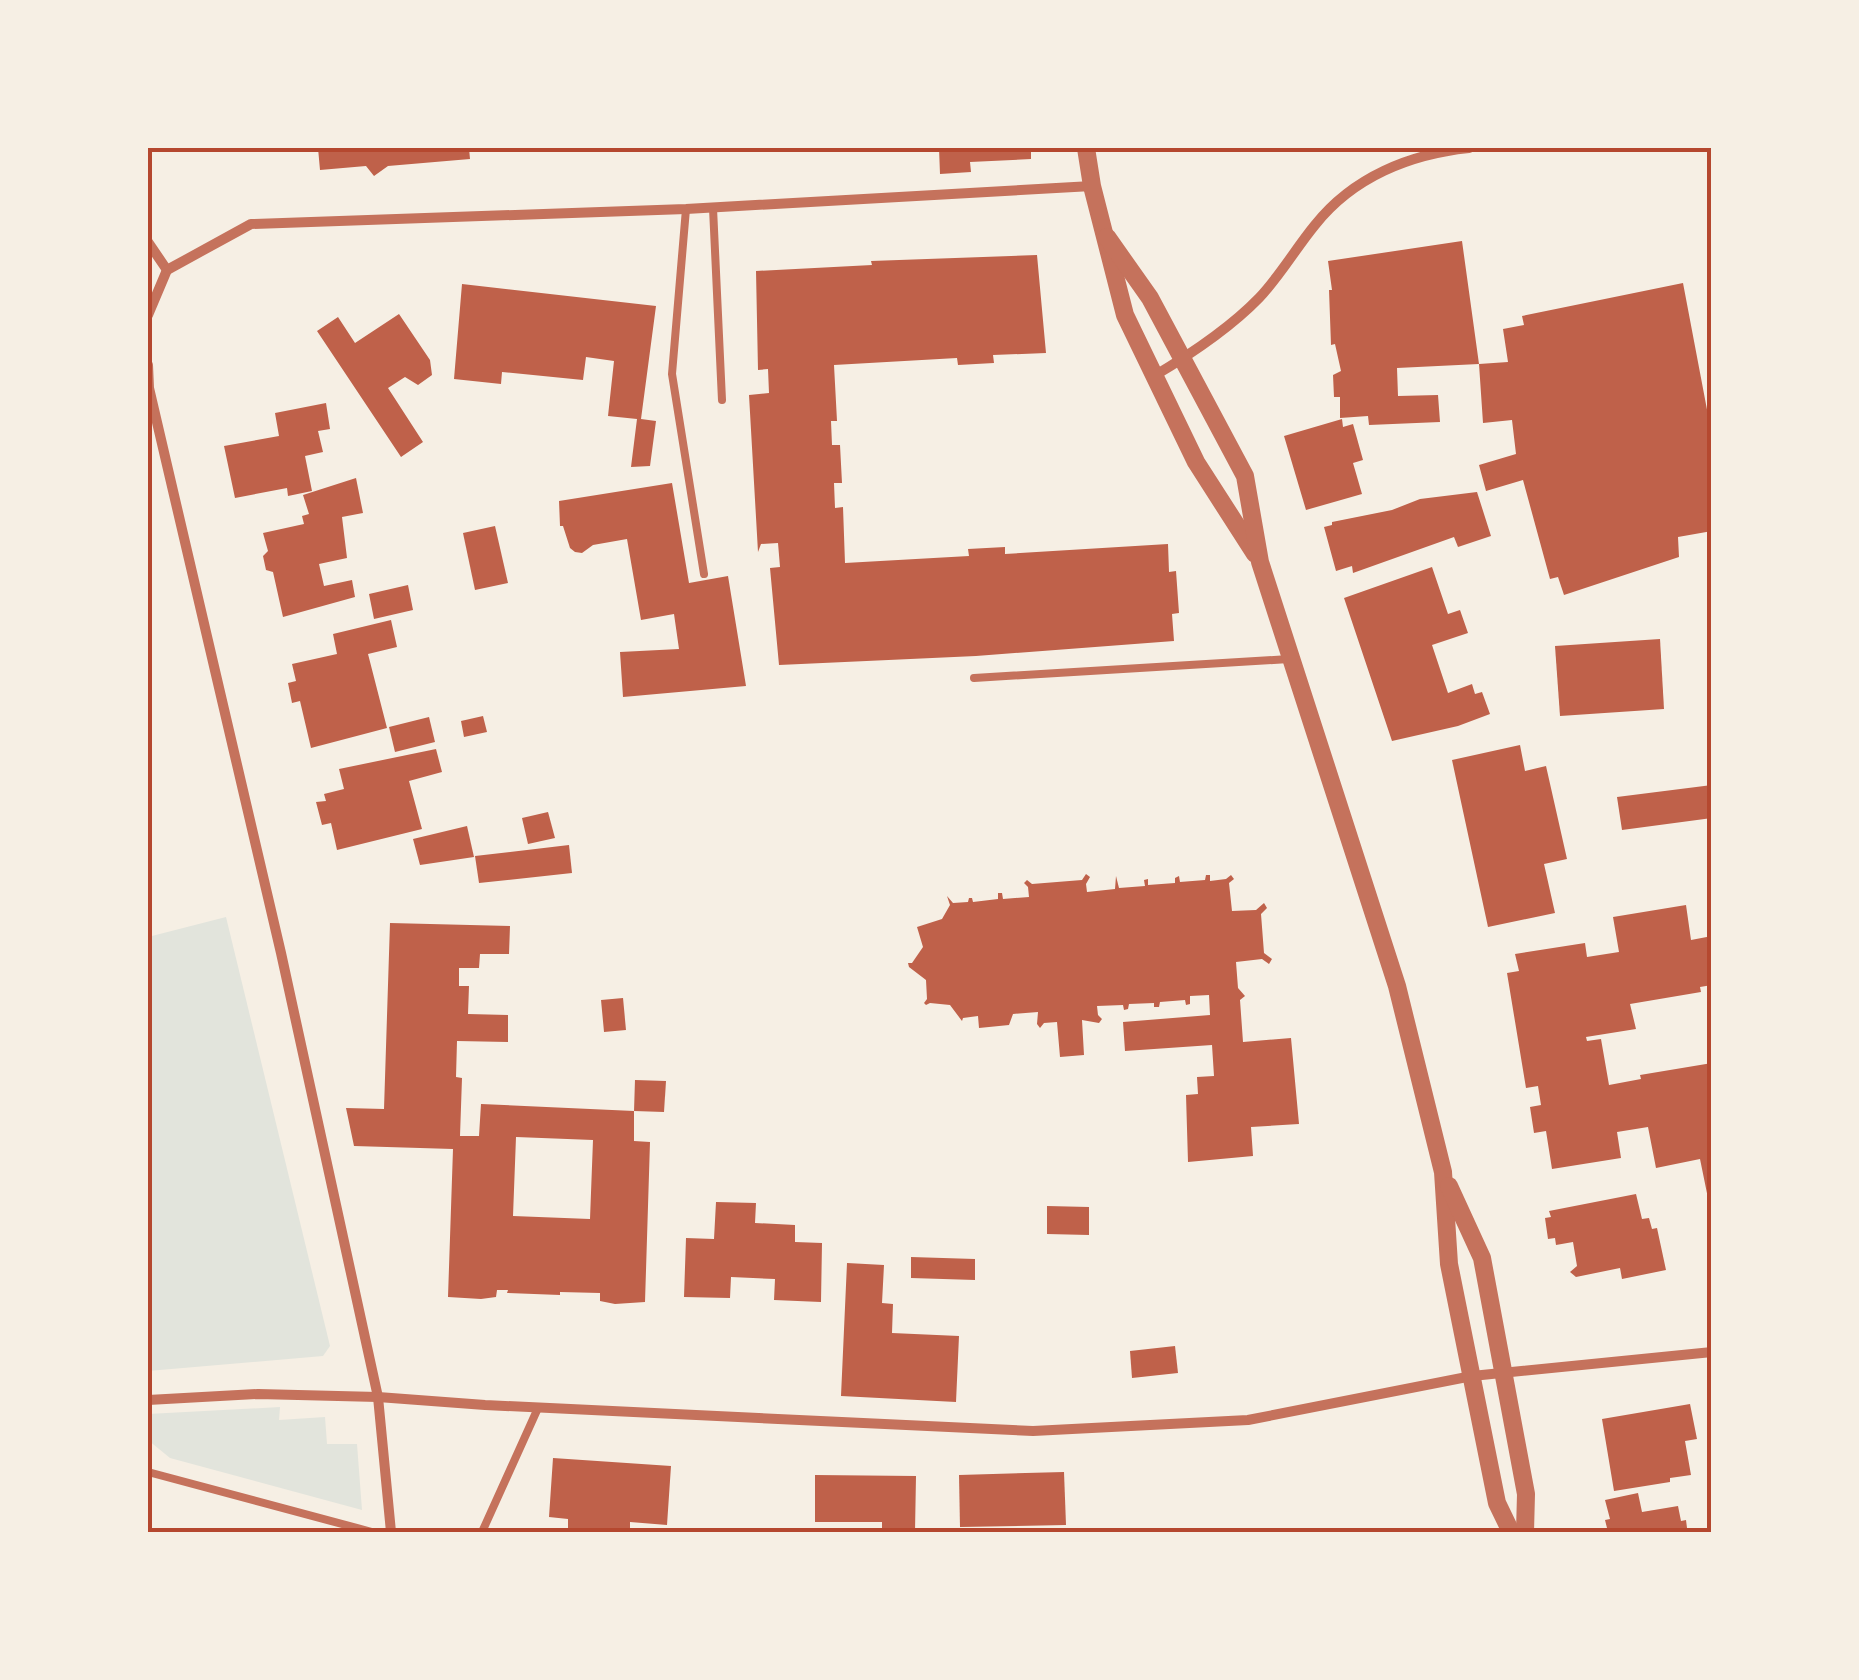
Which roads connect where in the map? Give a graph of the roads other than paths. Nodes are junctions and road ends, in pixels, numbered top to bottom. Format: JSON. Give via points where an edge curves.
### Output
{"nodes":[{"id":1,"x":1086,"y":148,"type":"edge"},
{"id":2,"x":1469,"y":148,"type":"edge"},
{"id":3,"x":1092,"y":186,"type":"junction"},
{"id":4,"x":713,"y":208,"type":"junction"},
{"id":5,"x":686,"y":209,"type":"junction"},
{"id":6,"x":1107,"y":237,"type":"junction"},
{"id":7,"x":148,"y":242,"type":"edge"},
{"id":8,"x":166,"y":270,"type":"junction"},
{"id":9,"x":148,"y":315,"type":"edge"},
{"id":10,"x":1184,"y":358,"type":"junction"},
{"id":11,"x":148,"y":365,"type":"edge"},
{"id":12,"x":1154,"y":376,"type":"junction"},
{"id":13,"x":148,"y":388,"type":"edge"},
{"id":14,"x":722,"y":400,"type":"dead end"},
{"id":15,"x":1260,"y":562,"type":"junction"},
{"id":16,"x":704,"y":574,"type":"dead end"},
{"id":17,"x":1292,"y":658,"type":"junction"},
{"id":18,"x":974,"y":678,"type":"dead end"},
{"id":19,"x":1443,"y":1172,"type":"junction"},
{"id":20,"x":1712,"y":1352,"type":"edge"},
{"id":21,"x":1503,"y":1372,"type":"junction"},
{"id":22,"x":1472,"y":1376,"type":"junction"},
{"id":23,"x":378,"y":1397,"type":"junction"},
{"id":24,"x":148,"y":1400,"type":"edge"},
{"id":25,"x":538,"y":1408,"type":"junction"},
{"id":26,"x":148,"y":1472,"type":"edge"},
{"id":27,"x":372,"y":1532,"type":"edge"},
{"id":28,"x":390,"y":1532,"type":"edge"},
{"id":29,"x":482,"y":1532,"type":"edge"},
{"id":30,"x":1511,"y":1532,"type":"edge"},
{"id":31,"x":1525,"y":1532,"type":"edge"}],
"edges":[{"from":1,"to":3,"type":"street"},
{"from":2,"to":10,"type":"street","via":[[1399,162],[1358,185],[1318,221],[1262,296]]},
{"from":3,"to":4,"type":"street"},
{"from":3,"to":6,"type":"street"},
{"from":4,"to":5,"type":"street"},
{"from":4,"to":14,"type":"lane"},
{"from":5,"to":8,"type":"street","via":[[251,224]]},
{"from":5,"to":16,"type":"lane","via":[[672,374]]},
{"from":6,"to":10,"type":"street"},
{"from":6,"to":12,"type":"street","via":[[1125,315]]},
{"from":7,"to":8,"type":"street"},
{"from":8,"to":9,"type":"street"},
{"from":10,"to":12,"type":"street"},
{"from":10,"to":15,"type":"street","via":[[1245,476]]},
{"from":11,"to":13,"type":"street"},
{"from":12,"to":15,"type":"street","via":[[1211,490]]},
{"from":13,"to":23,"type":"street"},
{"from":15,"to":17,"type":"street"},
{"from":17,"to":18,"type":"lane"},
{"from":17,"to":19,"type":"street","via":[[1397,986]]},
{"from":19,"to":21,"type":"street","via":[[1482,1258]]},
{"from":19,"to":22,"type":"street","via":[[1449,1264]]},
{"from":20,"to":21,"type":"street"},
{"from":21,"to":22,"type":"street"},
{"from":21,"to":31,"type":"street","via":[[1526,1494]]},
{"from":22,"to":25,"type":"street","via":[[1248,1420],[1033,1431]]},
{"from":22,"to":30,"type":"street","via":[[1497,1502]]},
{"from":23,"to":24,"type":"street"},
{"from":23,"to":25,"type":"street"},
{"from":23,"to":28,"type":"street"},
{"from":25,"to":29,"type":"lane"},
{"from":26,"to":27,"type":"lane"}]}
